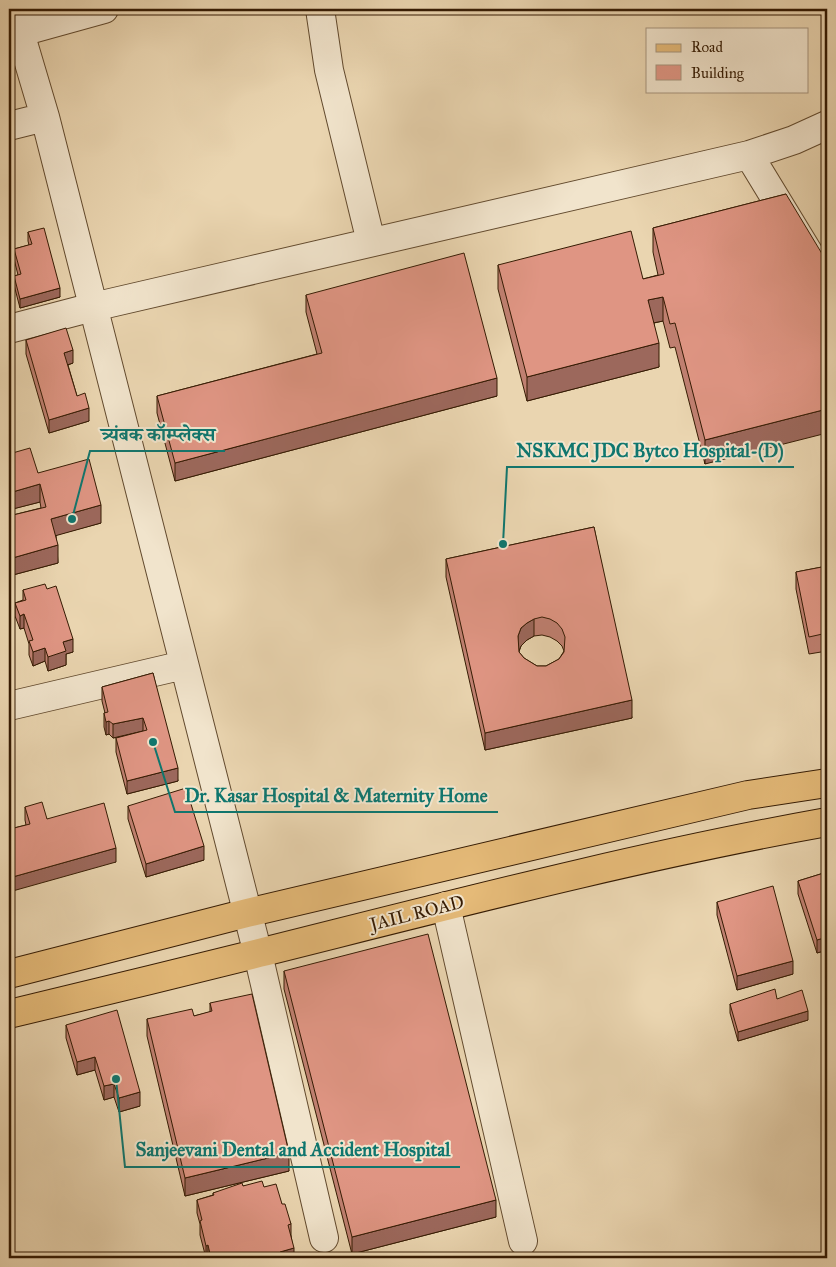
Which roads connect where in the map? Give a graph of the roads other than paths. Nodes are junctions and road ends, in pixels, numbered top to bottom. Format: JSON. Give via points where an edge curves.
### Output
{"nodes":[{"id":1,"x":104,"y":9,"type":"edge"},
{"id":2,"x":320,"y":9,"type":"edge"},
{"id":3,"x":17,"y":21,"type":"edge"},
{"id":4,"x":45,"y":117,"type":"junction"},
{"id":5,"x":827,"y":125,"type":"edge"},
{"id":6,"x":9,"y":126,"type":"edge"},
{"id":7,"x":749,"y":155,"type":"junction"},
{"id":8,"x":371,"y":242,"type":"junction"},
{"id":9,"x":827,"y":283,"type":"edge"},
{"id":10,"x":93,"y":307,"type":"junction"},
{"id":11,"x":9,"y":329,"type":"edge"},
{"id":12,"x":184,"y":665,"type":"junction"},
{"id":13,"x":9,"y":706,"type":"edge"},
{"id":14,"x":827,"y":784,"type":"edge"},
{"id":15,"x":827,"y":822,"type":"edge"},
{"id":16,"x":446,"y":906,"type":"junction"},
{"id":17,"x":247,"y":913,"type":"junction"},
{"id":18,"x":258,"y":954,"type":"junction"},
{"id":19,"x":9,"y":974,"type":"edge"},
{"id":20,"x":9,"y":1014,"type":"edge"},
{"id":21,"x":324,"y":1238,"type":"dead end"},
{"id":22,"x":523,"y":1240,"type":"dead end"}],
"edges":[{"from":1,"to":3,"type":"street"},
{"from":2,"to":8,"type":"street","via":[[329,70]]},
{"from":3,"to":4,"type":"street"},
{"from":4,"to":6,"type":"street"},
{"from":4,"to":10,"type":"street"},
{"from":5,"to":7,"type":"street"},
{"from":7,"to":8,"type":"street"},
{"from":7,"to":9,"type":"street"},
{"from":8,"to":10,"type":"street"},
{"from":10,"to":11,"type":"street"},
{"from":10,"to":12,"type":"street"},
{"from":12,"to":13,"type":"street"},
{"from":12,"to":17,"type":"street"},
{"from":14,"to":17,"type":"main road","via":[[748,796]]},
{"from":15,"to":16,"type":"main road","name":"JAIL ROAD","via":[[744,837]]},
{"from":16,"to":18,"type":"main road","name":"JAIL ROAD"},
{"from":16,"to":22,"type":"street"},
{"from":17,"to":18,"type":"street"},
{"from":17,"to":19,"type":"main road"},
{"from":18,"to":20,"type":"main road","name":"JAIL ROAD"},
{"from":18,"to":21,"type":"street"}]}
